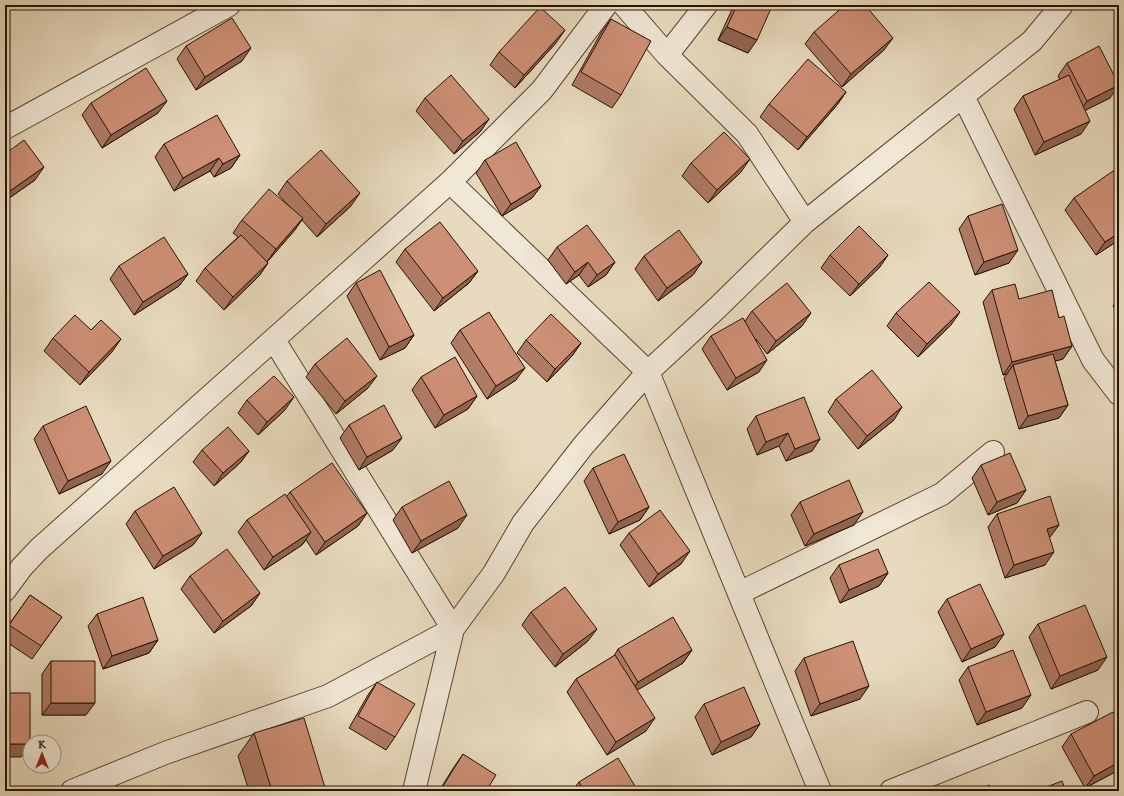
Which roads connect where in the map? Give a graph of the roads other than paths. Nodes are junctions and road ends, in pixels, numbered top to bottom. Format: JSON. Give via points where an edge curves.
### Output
{"nodes":[{"id":1,"x":229,"y":5,"type":"edge"},
{"id":2,"x":606,"y":5,"type":"edge"},
{"id":3,"x":624,"y":5,"type":"edge"},
{"id":4,"x":706,"y":5,"type":"edge"},
{"id":5,"x":1062,"y":5,"type":"edge"},
{"id":6,"x":667,"y":55,"type":"junction"},
{"id":7,"x":963,"y":96,"type":"junction"},
{"id":8,"x":5,"y":128,"type":"edge"},
{"id":9,"x":450,"y":182,"type":"junction"},
{"id":10,"x":805,"y":222,"type":"junction"},
{"id":11,"x":274,"y":340,"type":"junction"},
{"id":12,"x":648,"y":372,"type":"junction"},
{"id":13,"x":1119,"y":394,"type":"edge"},
{"id":14,"x":993,"y":452,"type":"dead end"},
{"id":15,"x":5,"y":590,"type":"edge"},
{"id":16,"x":739,"y":593,"type":"junction"},
{"id":17,"x":453,"y":629,"type":"junction"},
{"id":18,"x":1087,"y":712,"type":"dead end"},
{"id":19,"x":72,"y":791,"type":"edge"},
{"id":20,"x":414,"y":791,"type":"edge"},
{"id":21,"x":820,"y":791,"type":"edge"},
{"id":22,"x":891,"y":791,"type":"edge"}],
"edges":[{"from":1,"to":8,"type":"street"},
{"from":2,"to":9,"type":"street","via":[[542,90]]},
{"from":3,"to":6,"type":"street"},
{"from":4,"to":6,"type":"street"},
{"from":5,"to":7,"type":"street","via":[[1032,41]]},
{"from":6,"to":10,"type":"street","via":[[747,134]]},
{"from":7,"to":10,"type":"street"},
{"from":7,"to":13,"type":"street","via":[[1093,360]]},
{"from":9,"to":11,"type":"street"},
{"from":9,"to":12,"type":"street"},
{"from":10,"to":12,"type":"street"},
{"from":11,"to":15,"type":"street","via":[[39,549]]},
{"from":11,"to":17,"type":"street"},
{"from":12,"to":16,"type":"street"},
{"from":12,"to":17,"type":"street","via":[[583,446],[523,523],[494,573]]},
{"from":14,"to":16,"type":"street","via":[[942,494]]},
{"from":16,"to":21,"type":"street"},
{"from":17,"to":19,"type":"street","via":[[328,696],[165,753]]},
{"from":17,"to":20,"type":"street"},
{"from":18,"to":22,"type":"street"}]}
